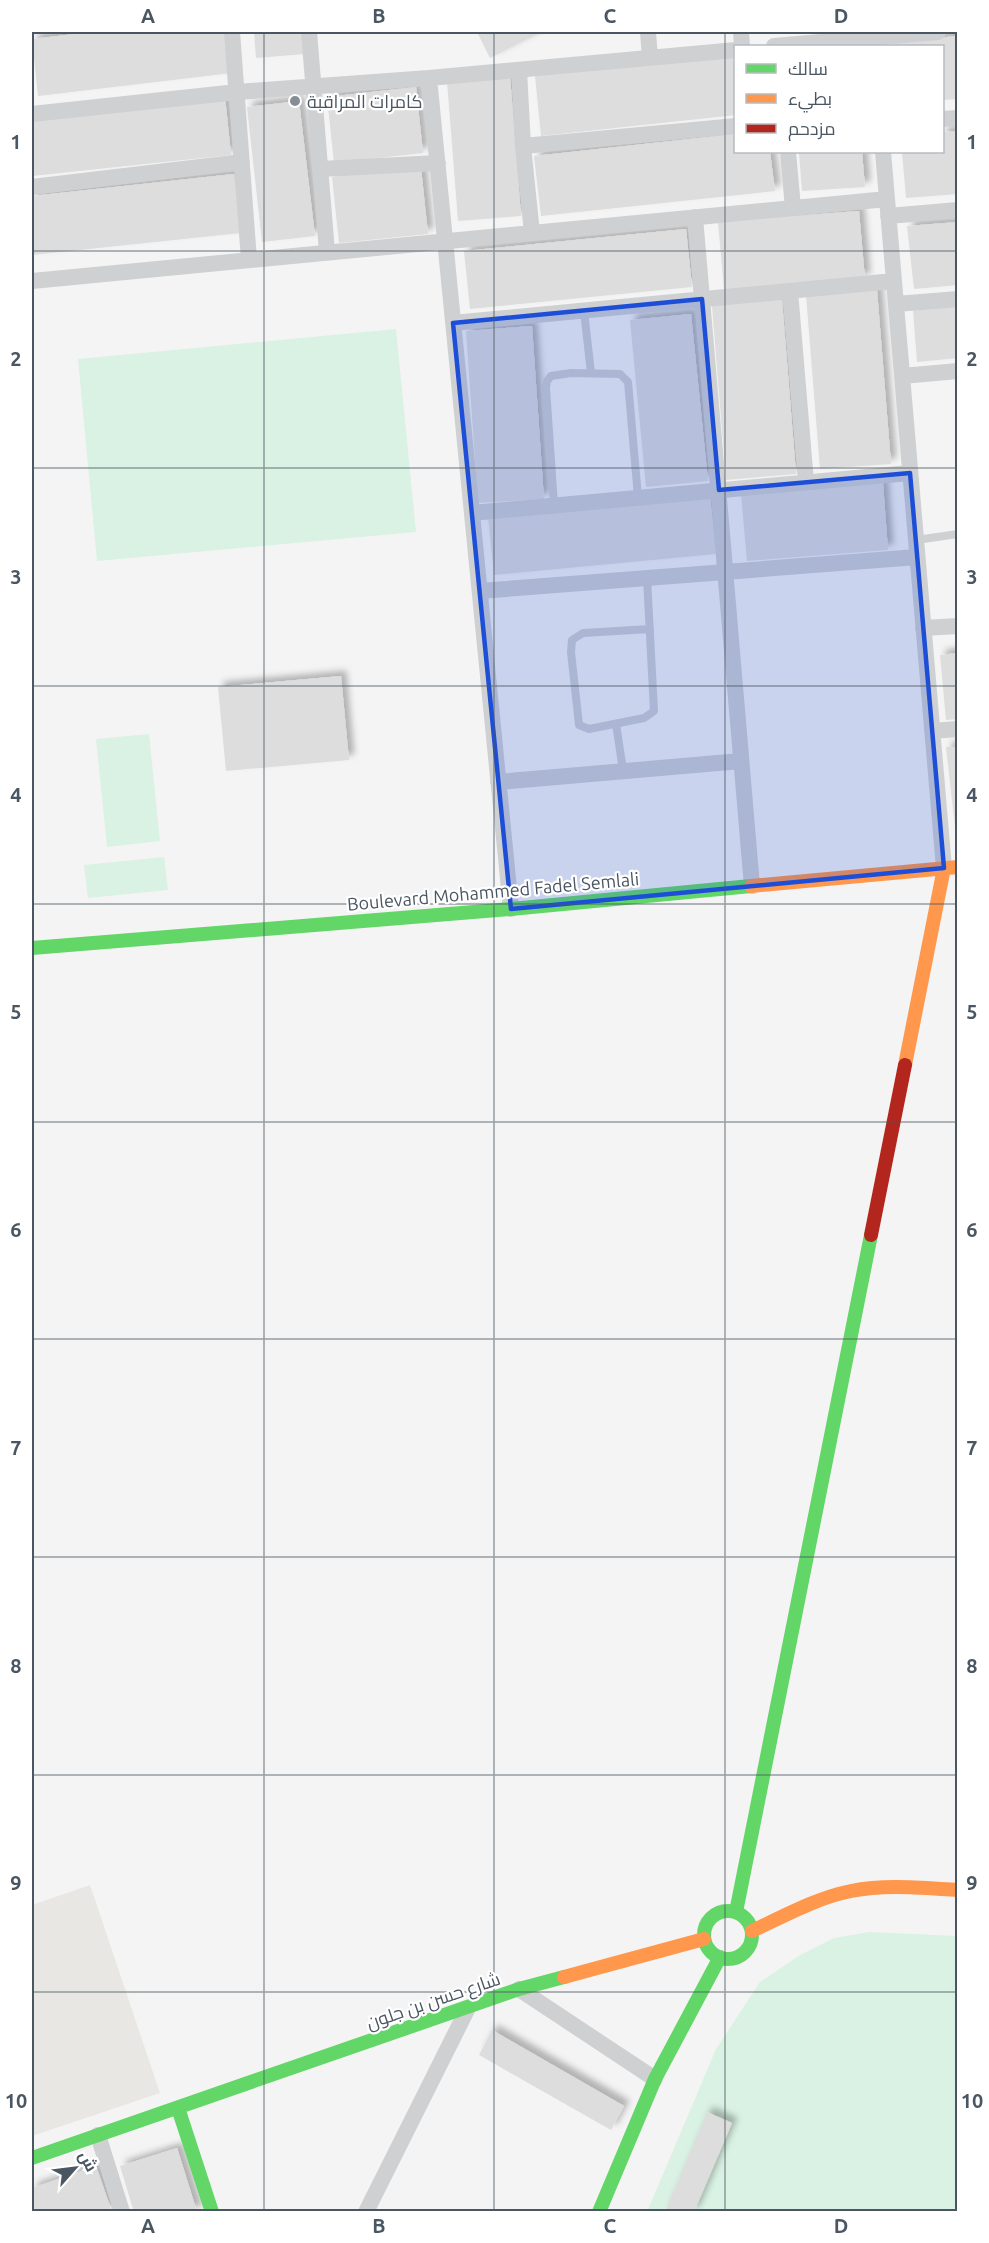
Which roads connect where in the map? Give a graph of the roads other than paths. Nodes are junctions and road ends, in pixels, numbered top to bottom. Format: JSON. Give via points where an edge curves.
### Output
{"nodes":[{"id":1,"x":232,"y":32,"type":"edge"},
{"id":2,"x":309,"y":32,"type":"edge"},
{"id":3,"x":648,"y":32,"type":"edge"},
{"id":4,"x":938,"y":32,"type":"edge"},
{"id":5,"x":819,"y":37,"type":"edge"},
{"id":6,"x":874,"y":42,"type":"edge"},
{"id":7,"x":784,"y":45,"type":"edge"},
{"id":8,"x":734,"y":50,"type":"edge"},
{"id":9,"x":650,"y":58,"type":"junction"},
{"id":10,"x":519,"y":70,"type":"junction"},
{"id":11,"x":429,"y":78,"type":"junction"},
{"id":12,"x":313,"y":86,"type":"junction"},
{"id":13,"x":237,"y":92,"type":"junction"},
{"id":14,"x":32,"y":114,"type":"edge"},
{"id":15,"x":734,"y":126,"type":"edge"},
{"id":16,"x":523,"y":146,"type":"junction"},
{"id":17,"x":788,"y":153,"type":"edge"},
{"id":18,"x":883,"y":153,"type":"edge"},
{"id":19,"x":242,"y":162,"type":"junction"},
{"id":20,"x":438,"y":163,"type":"junction"},
{"id":21,"x":321,"y":169,"type":"junction"},
{"id":22,"x":32,"y":187,"type":"edge"},
{"id":23,"x":887,"y":199,"type":"junction"},
{"id":24,"x":793,"y":208,"type":"junction"},
{"id":25,"x":957,"y":210,"type":"edge"},
{"id":26,"x":888,"y":216,"type":"junction"},
{"id":27,"x":695,"y":217,"type":"junction"},
{"id":28,"x":532,"y":233,"type":"junction"},
{"id":29,"x":445,"y":241,"type":"junction"},
{"id":30,"x":327,"y":252,"type":"junction"},
{"id":31,"x":249,"y":260,"type":"junction"},
{"id":32,"x":32,"y":281,"type":"edge"},
{"id":33,"x":894,"y":281,"type":"junction"},
{"id":34,"x":790,"y":291,"type":"junction"},
{"id":35,"x":702,"y":299,"type":"junction"},
{"id":36,"x":957,"y":299,"type":"edge"},
{"id":37,"x":896,"y":304,"type":"junction"},
{"id":38,"x":584,"y":311,"type":"junction"},
{"id":39,"x":453,"y":323,"type":"junction"},
{"id":40,"x":957,"y":371,"type":"edge"},
{"id":41,"x":591,"y":373,"type":"junction"},
{"id":42,"x":902,"y":376,"type":"junction"},
{"id":43,"x":910,"y":473,"type":"junction"},
{"id":44,"x":806,"y":482,"type":"junction"},
{"id":45,"x":718,"y":490,"type":"junction"},
{"id":46,"x":638,"y":498,"type":"junction"},
{"id":47,"x":554,"y":505,"type":"junction"},
{"id":48,"x":472,"y":513,"type":"junction"},
{"id":49,"x":957,"y":534,"type":"edge"},
{"id":50,"x":916,"y":549,"type":"junction"},
{"id":51,"x":725,"y":572,"type":"junction"},
{"id":52,"x":647,"y":578,"type":"junction"},
{"id":53,"x":480,"y":591,"type":"junction"},
{"id":54,"x":957,"y":626,"type":"edge"},
{"id":55,"x":923,"y":628,"type":"junction"},
{"id":56,"x":650,"y":629,"type":"junction"},
{"id":57,"x":616,"y":724,"type":"junction"},
{"id":58,"x":957,"y":729,"type":"edge"},
{"id":59,"x":932,"y":731,"type":"junction"},
{"id":60,"x":741,"y":761,"type":"junction"},
{"id":61,"x":622,"y":770,"type":"junction"},
{"id":62,"x":498,"y":782,"type":"junction"},
{"id":63,"x":951,"y":867,"type":"edge"},
{"id":64,"x":752,"y":886,"type":"junction"},
{"id":65,"x":511,"y":909,"type":"junction"},
{"id":66,"x":32,"y":948,"type":"edge"},
{"id":67,"x":957,"y":1890,"type":"edge"},
{"id":68,"x":736,"y":1912,"type":"junction"},
{"id":69,"x":752,"y":1931,"type":"junction"},
{"id":70,"x":704,"y":1939,"type":"junction"},
{"id":71,"x":720,"y":1957,"type":"junction"},
{"id":72,"x":519,"y":1989,"type":"junction"},
{"id":73,"x":468,"y":2007,"type":"junction"},
{"id":74,"x":655,"y":2079,"type":"junction"},
{"id":75,"x":178,"y":2108,"type":"junction"},
{"id":76,"x":98,"y":2135,"type":"junction"},
{"id":77,"x":32,"y":2158,"type":"edge"},
{"id":78,"x":122,"y":2211,"type":"edge"},
{"id":79,"x":212,"y":2211,"type":"edge"},
{"id":80,"x":366,"y":2211,"type":"edge"},
{"id":81,"x":599,"y":2211,"type":"edge"}],
"edges":[{"from":1,"to":13,"type":"street"},
{"from":2,"to":12,"type":"street"},
{"from":3,"to":9,"type":"street"},
{"from":4,"to":6,"type":"street"},
{"from":5,"to":6,"type":"street"},
{"from":5,"to":7,"type":"street"},
{"from":8,"to":9,"type":"street"},
{"from":9,"to":10,"type":"street"},
{"from":10,"to":11,"type":"street"},
{"from":10,"to":16,"type":"street"},
{"from":11,"to":12,"type":"street"},
{"from":11,"to":20,"type":"street"},
{"from":12,"to":13,"type":"street"},
{"from":12,"to":21,"type":"street"},
{"from":13,"to":14,"type":"street"},
{"from":13,"to":19,"type":"street"},
{"from":15,"to":16,"type":"street"},
{"from":16,"to":28,"type":"street"},
{"from":17,"to":24,"type":"street"},
{"from":18,"to":23,"type":"street"},
{"from":19,"to":22,"type":"street"},
{"from":19,"to":31,"type":"street"},
{"from":20,"to":21,"type":"street"},
{"from":20,"to":29,"type":"street"},
{"from":21,"to":30,"type":"street"},
{"from":23,"to":24,"type":"street"},
{"from":23,"to":26,"type":"street"},
{"from":24,"to":27,"type":"street"},
{"from":25,"to":26,"type":"street"},
{"from":26,"to":33,"type":"street"},
{"from":27,"to":28,"type":"street"},
{"from":27,"to":35,"type":"street"},
{"from":28,"to":29,"type":"street"},
{"from":29,"to":30,"type":"street"},
{"from":29,"to":39,"type":"street"},
{"from":30,"to":31,"type":"street"},
{"from":31,"to":32,"type":"street"},
{"from":33,"to":34,"type":"street"},
{"from":33,"to":37,"type":"street"},
{"from":34,"to":35,"type":"street"},
{"from":34,"to":44,"type":"street"},
{"from":35,"to":38,"type":"street"},
{"from":35,"to":45,"type":"street"},
{"from":36,"to":37,"type":"street"},
{"from":37,"to":42,"type":"street"},
{"from":38,"to":39,"type":"street"},
{"from":38,"to":41,"type":"lane"},
{"from":39,"to":48,"type":"street"},
{"from":40,"to":42,"type":"street"},
{"from":41,"to":46,"type":"lane","via":[[620,374],[628,382]]},
{"from":41,"to":47,"type":"lane","via":[[551,376],[547,381]]},
{"from":42,"to":43,"type":"street"},
{"from":43,"to":44,"type":"street"},
{"from":43,"to":50,"type":"street"},
{"from":44,"to":45,"type":"street"},
{"from":45,"to":46,"type":"street"},
{"from":45,"to":51,"type":"street"},
{"from":46,"to":47,"type":"street"},
{"from":47,"to":48,"type":"street"},
{"from":48,"to":53,"type":"street"},
{"from":49,"to":50,"type":"lane"},
{"from":50,"to":51,"type":"street"},
{"from":50,"to":55,"type":"street"},
{"from":51,"to":52,"type":"street"},
{"from":51,"to":60,"type":"street"},
{"from":52,"to":53,"type":"street"},
{"from":52,"to":56,"type":"lane"},
{"from":53,"to":62,"type":"street"},
{"from":54,"to":55,"type":"street"},
{"from":55,"to":59,"type":"street"},
{"from":56,"to":57,"type":"lane","via":[[654,711],[644,718]]},
{"from":56,"to":57,"type":"lane","via":[[583,633],[572,640],[579,725],[589,729]]},
{"from":57,"to":61,"type":"lane"},
{"from":58,"to":59,"type":"street"},
{"from":59,"to":63,"type":"street"},
{"from":60,"to":61,"type":"street"},
{"from":60,"to":64,"type":"street"},
{"from":61,"to":62,"type":"street"},
{"from":62,"to":65,"type":"street"},
{"from":63,"to":64,"type":"street","name":"Boulevard Mohammed Fadel Semlali"},
{"from":63,"to":68,"type":"street"},
{"from":64,"to":65,"type":"street","name":"Boulevard Mohammed Fadel Semlali"},
{"from":65,"to":66,"type":"street","name":"Boulevard Mohammed Fadel Semlali"},
{"from":67,"to":69,"type":"street","via":[[863,1889],[817,1900]]},
{"from":68,"to":69,"type":"street"},
{"from":68,"to":70,"type":"street","via":[[713,1916],[707,1923]]},
{"from":69,"to":71,"type":"street","via":[[744,1953],[728,1959]]},
{"from":70,"to":71,"type":"street"},
{"from":70,"to":72,"type":"street","name":"شارع حسن بن جلون"},
{"from":71,"to":74,"type":"street"},
{"from":72,"to":73,"type":"street","name":"شارع حسن بن جلون"},
{"from":72,"to":74,"type":"street"},
{"from":73,"to":75,"type":"street","name":"شارع حسن بن جلون"},
{"from":73,"to":80,"type":"street"},
{"from":74,"to":81,"type":"street"},
{"from":75,"to":76,"type":"street","name":"شارع حسن بن جلون"},
{"from":75,"to":79,"type":"street"},
{"from":76,"to":77,"type":"street","name":"شارع حسن بن جلون"},
{"from":76,"to":78,"type":"street"}]}
